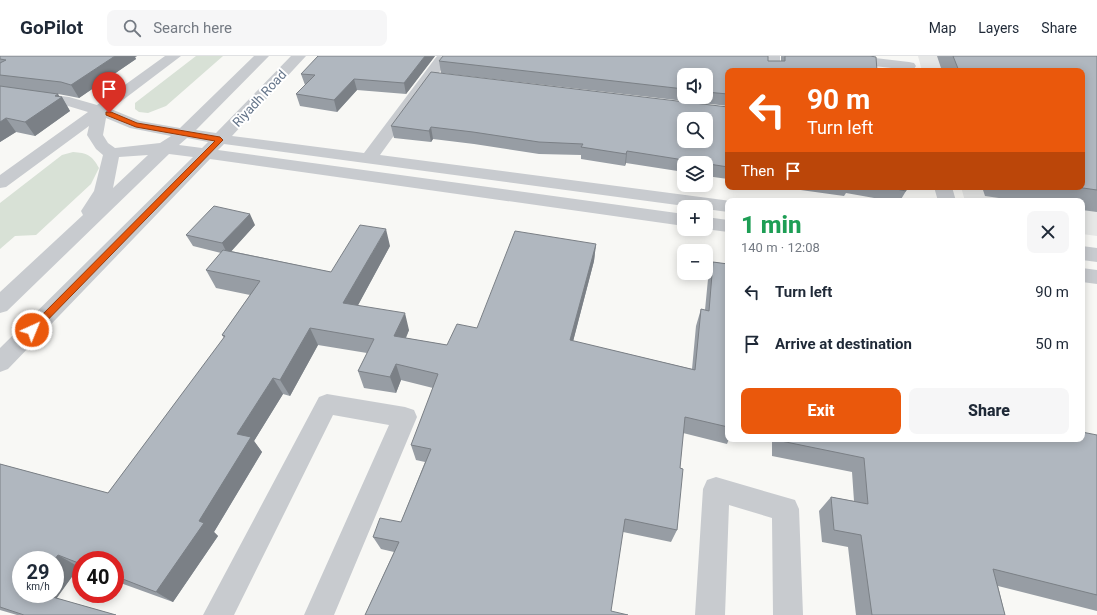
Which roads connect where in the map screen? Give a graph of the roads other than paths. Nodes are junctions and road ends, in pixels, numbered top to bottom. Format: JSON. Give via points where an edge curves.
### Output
{"nodes":[{"id":1,"x":174,"y":56,"type":"edge"},
{"id":2,"x":262,"y":56,"type":"edge"},
{"id":3,"x":299,"y":56,"type":"edge"},
{"id":4,"x":444,"y":56,"type":"edge"},
{"id":5,"x":772,"y":56,"type":"edge"},
{"id":6,"x":821,"y":56,"type":"edge"},
{"id":7,"x":909,"y":64,"type":"edge"},
{"id":8,"x":773,"y":68,"type":"edge"},
{"id":9,"x":429,"y":77,"type":"junction"},
{"id":10,"x":445,"y":79,"type":"edge"},
{"id":11,"x":237,"y":80,"type":"junction"},
{"id":12,"x":0,"y":92,"type":"edge"},
{"id":13,"x":99,"y":114,"type":"junction"},
{"id":14,"x":136,"y":125,"type":"junction"},
{"id":15,"x":184,"y":133,"type":"junction"},
{"id":16,"x":220,"y":140,"type":"junction"},
{"id":17,"x":165,"y":148,"type":"junction"},
{"id":18,"x":112,"y":153,"type":"junction"},
{"id":19,"x":204,"y":154,"type":"junction"},
{"id":20,"x":369,"y":158,"type":"junction"},
{"id":21,"x":0,"y":183,"type":"edge"},
{"id":22,"x":725,"y":206,"type":"edge"},
{"id":23,"x":677,"y":219,"type":"edge"},
{"id":24,"x":713,"y":224,"type":"edge"},
{"id":25,"x":725,"y":226,"type":"edge"},
{"id":26,"x":77,"y":232,"type":"junction"},
{"id":27,"x":1085,"y":253,"type":"edge"},
{"id":28,"x":1097,"y":255,"type":"edge"},
{"id":29,"x":1085,"y":275,"type":"edge"},
{"id":30,"x":1097,"y":277,"type":"edge"},
{"id":31,"x":0,"y":305,"type":"edge"},
{"id":32,"x":0,"y":363,"type":"edge"},
{"id":33,"x":218,"y":615,"type":"edge"},
{"id":34,"x":319,"y":615,"type":"edge"},
{"id":35,"x":710,"y":615,"type":"edge"},
{"id":36,"x":788,"y":615,"type":"edge"}],
"edges":[{"from":1,"to":13,"type":"street"},
{"from":2,"to":11,"type":"street"},
{"from":3,"to":16,"type":"street","name":"Riyadh Road"},
{"from":4,"to":9,"type":"street"},
{"from":5,"to":8,"type":"street"},
{"from":6,"to":7,"type":"street"},
{"from":9,"to":10,"type":"street"},
{"from":9,"to":20,"type":"street"},
{"from":11,"to":14,"type":"street","via":[[173,119]]},
{"from":11,"to":15,"type":"street"},
{"from":12,"to":13,"type":"street","via":[[69,102]]},
{"from":13,"to":14,"type":"street","via":[[117,117]]},
{"from":13,"to":18,"type":"street","via":[[95,135],[102,146]]},
{"from":13,"to":21,"type":"street"},
{"from":14,"to":15,"type":"street"},
{"from":15,"to":16,"type":"street"},
{"from":15,"to":17,"type":"street"},
{"from":16,"to":19,"type":"street","name":"Riyadh Road"},
{"from":16,"to":20,"type":"street"},
{"from":17,"to":18,"type":"street"},
{"from":17,"to":19,"type":"street"},
{"from":17,"to":26,"type":"street"},
{"from":18,"to":26,"type":"street","via":[[103,191]]},
{"from":19,"to":23,"type":"street"},
{"from":19,"to":32,"type":"street","name":"Riyadh Road"},
{"from":20,"to":22,"type":"street"},
{"from":24,"to":25,"type":"street"},
{"from":26,"to":31,"type":"street"},
{"from":27,"to":28,"type":"street"},
{"from":29,"to":30,"type":"street"},
{"from":33,"to":34,"type":"street","via":[[327,404],[405,417]]},
{"from":35,"to":36,"type":"street","via":[[716,489],[785,509]]}]}
